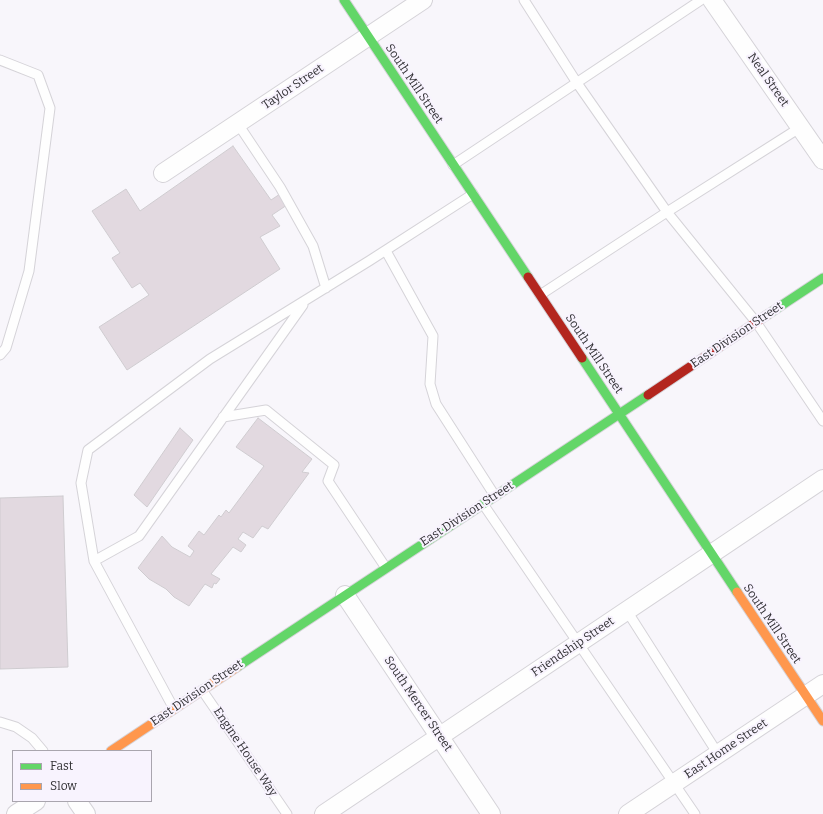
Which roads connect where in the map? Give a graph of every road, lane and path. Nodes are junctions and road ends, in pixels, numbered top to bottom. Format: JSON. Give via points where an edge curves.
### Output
{"nodes":[{"id":1,"x":344,"y":0,"type":"edge"},
{"id":2,"x":423,"y":0,"type":"edge"},
{"id":3,"x":524,"y":0,"type":"edge"},
{"id":4,"x":701,"y":0,"type":"edge"},
{"id":5,"x":712,"y":0,"type":"edge"},
{"id":6,"x":368,"y":37,"type":"junction"},
{"id":7,"x":0,"y":60,"type":"edge"},
{"id":8,"x":577,"y":83,"type":"junction"},
{"id":9,"x":238,"y":124,"type":"junction"},
{"id":10,"x":801,"y":127,"type":"junction"},
{"id":11,"x":823,"y":160,"type":"edge"},
{"id":12,"x":453,"y":165,"type":"junction"},
{"id":13,"x":163,"y":173,"type":"dead end"},
{"id":14,"x":473,"y":194,"type":"junction"},
{"id":15,"x":667,"y":212,"type":"junction"},
{"id":16,"x":386,"y":251,"type":"junction"},
{"id":17,"x":823,"y":278,"type":"edge"},
{"id":18,"x":326,"y":288,"type":"junction"},
{"id":19,"x":540,"y":295,"type":"junction"},
{"id":20,"x":306,"y":301,"type":"junction"},
{"id":21,"x":756,"y":322,"type":"junction"},
{"id":22,"x":0,"y":355,"type":"edge"},
{"id":23,"x":619,"y":414,"type":"junction"},
{"id":24,"x":223,"y":417,"type":"junction"},
{"id":25,"x":823,"y":421,"type":"edge"},
{"id":26,"x":823,"y":479,"type":"edge"},
{"id":27,"x":495,"y":496,"type":"junction"},
{"id":28,"x":482,"y":504,"type":"junction"},
{"id":29,"x":712,"y":555,"type":"junction"},
{"id":30,"x":94,"y":561,"type":"junction"},
{"id":31,"x":386,"y":568,"type":"junction"},
{"id":32,"x":345,"y":595,"type":"junction"},
{"id":33,"x":628,"y":611,"type":"junction"},
{"id":34,"x":578,"y":644,"type":"junction"},
{"id":35,"x":823,"y":684,"type":"edge"},
{"id":36,"x":202,"y":690,"type":"junction"},
{"id":37,"x":806,"y":695,"type":"junction"},
{"id":38,"x":174,"y":709,"type":"junction"},
{"id":39,"x":0,"y":722,"type":"edge"},
{"id":40,"x":823,"y":722,"type":"edge"},
{"id":41,"x":439,"y":736,"type":"junction"},
{"id":42,"x":42,"y":750,"type":"edge"},
{"id":43,"x":112,"y":750,"type":"edge"},
{"id":44,"x":718,"y":754,"type":"junction"},
{"id":45,"x":675,"y":783,"type":"junction"},
{"id":46,"x":34,"y":802,"type":"edge"},
{"id":47,"x":78,"y":802,"type":"edge"},
{"id":48,"x":16,"y":814,"type":"edge"},
{"id":49,"x":86,"y":814,"type":"edge"},
{"id":50,"x":287,"y":814,"type":"edge"},
{"id":51,"x":324,"y":814,"type":"edge"},
{"id":52,"x":491,"y":814,"type":"edge"},
{"id":53,"x":628,"y":814,"type":"edge"},
{"id":54,"x":695,"y":814,"type":"edge"}],
"edges":[{"from":1,"to":6,"type":"street","name":"South Mill Street"},
{"from":2,"to":6,"type":"street","name":"Taylor Street"},
{"from":3,"to":8,"type":"lane"},
{"from":4,"to":8,"type":"lane"},
{"from":5,"to":10,"type":"street","name":"Neal Street"},
{"from":6,"to":9,"type":"street","name":"Taylor Street"},
{"from":6,"to":12,"type":"street","name":"South Mill Street"},
{"from":7,"to":22,"type":"lane","via":[[38,75],[50,108],[29,271],[6,348]]},
{"from":8,"to":12,"type":"lane"},
{"from":8,"to":15,"type":"lane"},
{"from":9,"to":13,"type":"street","name":"Taylor Street"},
{"from":9,"to":18,"type":"lane","via":[[280,187],[313,246]]},
{"from":10,"to":11,"type":"street","name":"Neal Street"},
{"from":10,"to":15,"type":"lane"},
{"from":12,"to":14,"type":"street","name":"South Mill Street"},
{"from":14,"to":16,"type":"lane"},
{"from":14,"to":19,"type":"street","name":"South Mill Street"},
{"from":15,"to":19,"type":"lane"},
{"from":15,"to":21,"type":"lane"},
{"from":16,"to":18,"type":"lane"},
{"from":16,"to":27,"type":"lane","via":[[433,336],[430,384],[436,404]]},
{"from":17,"to":21,"type":"street","name":"East Division Street"},
{"from":18,"to":20,"type":"lane"},
{"from":19,"to":23,"type":"street","name":"South Mill Street"},
{"from":20,"to":24,"type":"lane"},
{"from":20,"to":30,"type":"lane","via":[[210,359],[88,450],[81,483]]},
{"from":21,"to":23,"type":"street","name":"East Division Street"},
{"from":21,"to":25,"type":"lane"},
{"from":23,"to":27,"type":"street","name":"East Division Street"},
{"from":23,"to":29,"type":"street","name":"South Mill Street"},
{"from":24,"to":30,"type":"lane","via":[[139,536]]},
{"from":24,"to":31,"type":"lane","via":[[266,410],[334,465],[328,481]]},
{"from":26,"to":29,"type":"street","name":"Friendship Street"},
{"from":27,"to":28,"type":"street","name":"East Division Street"},
{"from":28,"to":31,"type":"street","name":"East Division Street"},
{"from":28,"to":34,"type":"lane"},
{"from":29,"to":33,"type":"street","name":"Friendship Street"},
{"from":29,"to":37,"type":"street","name":"South Mill Street"},
{"from":30,"to":38,"type":"lane"},
{"from":31,"to":32,"type":"street","name":"East Division Street"},
{"from":32,"to":36,"type":"street","name":"East Division Street"},
{"from":32,"to":41,"type":"street","name":"South Mercer Street"},
{"from":33,"to":34,"type":"street","name":"Friendship Street"},
{"from":33,"to":44,"type":"lane"},
{"from":34,"to":41,"type":"street","name":"Friendship Street"},
{"from":34,"to":45,"type":"lane"},
{"from":35,"to":37,"type":"street","name":"East Home Street"},
{"from":36,"to":38,"type":"street","name":"East Division Street"},
{"from":36,"to":50,"type":"lane","name":"Engine House Way"},
{"from":37,"to":40,"type":"street","name":"South Mill Street"},
{"from":37,"to":44,"type":"street","name":"East Home Street"},
{"from":38,"to":43,"type":"street","name":"East Division Street"},
{"from":39,"to":42,"type":"lane","via":[[16,727],[32,738]]},
{"from":41,"to":51,"type":"street","name":"Friendship Street"},
{"from":41,"to":52,"type":"street","name":"South Mercer Street"},
{"from":44,"to":45,"type":"street","name":"East Home Street"},
{"from":45,"to":53,"type":"street","name":"East Home Street"},
{"from":45,"to":54,"type":"lane"},
{"from":46,"to":48,"type":"street"},
{"from":47,"to":49,"type":"street"}]}
